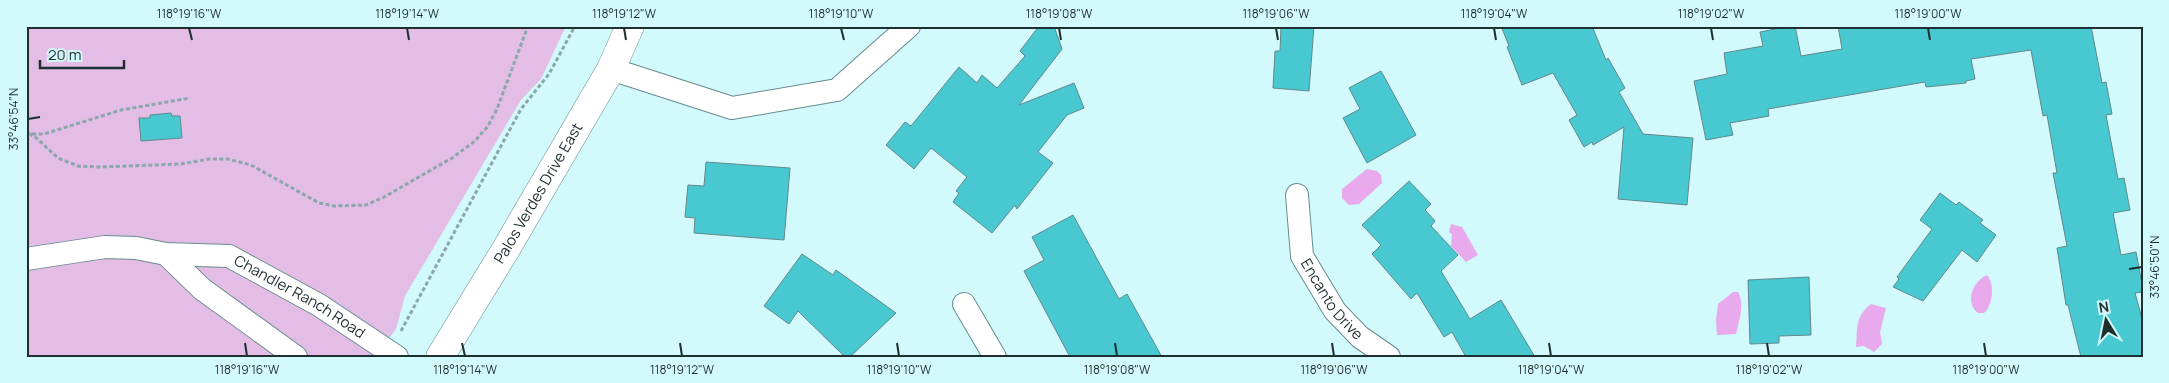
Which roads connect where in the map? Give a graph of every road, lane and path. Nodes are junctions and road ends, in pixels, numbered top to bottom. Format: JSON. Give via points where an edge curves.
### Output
{"nodes":[{"id":1,"x":528,"y":26,"type":"edge"},
{"id":2,"x":575,"y":26,"type":"edge"},
{"id":3,"x":630,"y":26,"type":"edge"},
{"id":4,"x":909,"y":26,"type":"edge"},
{"id":5,"x":611,"y":69,"type":"junction"},
{"id":6,"x":190,"y":98,"type":"dead end"},
{"id":7,"x":26,"y":132,"type":"edge"},
{"id":8,"x":32,"y":134,"type":"junction"},
{"id":9,"x":26,"y":141,"type":"edge"},
{"id":10,"x":1297,"y":195,"type":"dead end"},
{"id":11,"x":166,"y":254,"type":"junction"},
{"id":12,"x":26,"y":259,"type":"edge"},
{"id":13,"x":964,"y":304,"type":"dead end"},
{"id":14,"x":406,"y":323,"type":"dead end"},
{"id":15,"x":296,"y":357,"type":"edge"},
{"id":16,"x":397,"y":357,"type":"edge"},
{"id":17,"x":440,"y":357,"type":"edge"},
{"id":18,"x":995,"y":357,"type":"edge"},
{"id":19,"x":1389,"y":357,"type":"edge"}],
"edges":[{"from":1,"to":8,"type":"path","via":[[488,126],[452,158],[366,205],[319,203],[251,165],[234,160],[99,168],[78,166],[58,158]]},
{"from":2,"to":14,"type":"path","via":[[549,74],[521,109]]},
{"from":3,"to":5,"type":"main road","name":"Palos Verdes Drive East"},
{"from":4,"to":5,"type":"street","via":[[837,90],[732,108]]},
{"from":5,"to":17,"type":"main road","name":"Palos Verdes Drive East"},
{"from":6,"to":8,"type":"path","via":[[121,110],[44,134]]},
{"from":7,"to":8,"type":"path"},
{"from":8,"to":9,"type":"path"},
{"from":10,"to":19,"type":"street","name":"Encanto Drive","via":[[1302,256],[1335,311],[1360,337]]},
{"from":11,"to":12,"type":"street","name":"Chandler Ranch Road","via":[[136,248],[105,248]]},
{"from":11,"to":15,"type":"street","via":[[202,289]]},
{"from":11,"to":16,"type":"street","name":"Chandler Ranch Road","via":[[229,256],[319,305]]},
{"from":13,"to":18,"type":"street"}]}
